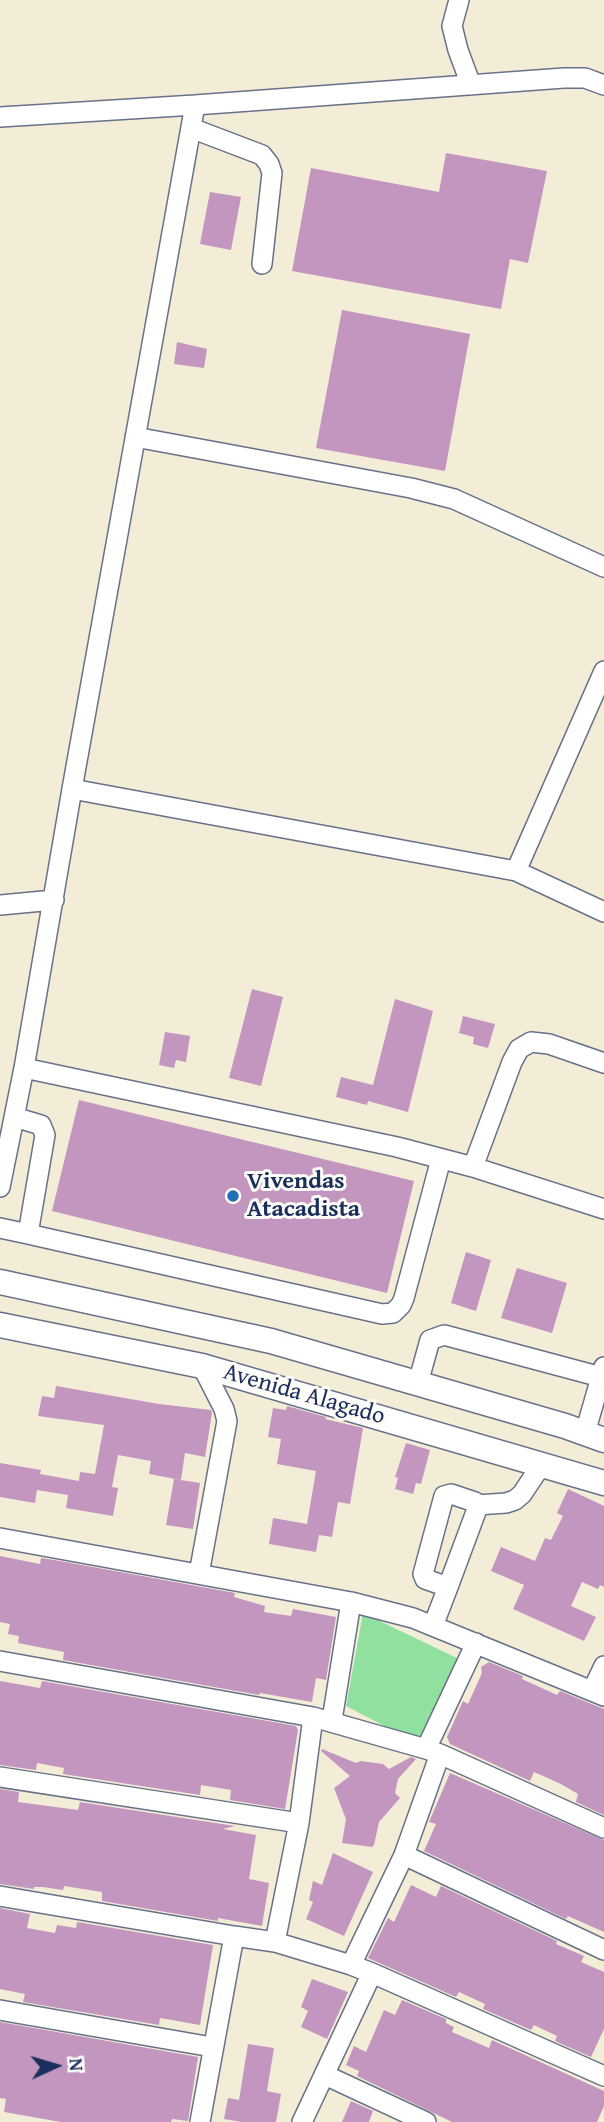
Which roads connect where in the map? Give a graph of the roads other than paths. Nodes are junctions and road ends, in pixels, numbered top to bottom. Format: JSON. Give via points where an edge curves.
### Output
{"nodes":[{"id":1,"x":460,"y":0,"type":"edge"},
{"id":2,"x":471,"y":85,"type":"junction"},
{"id":3,"x":604,"y":85,"type":"edge"},
{"id":4,"x":195,"y":105,"type":"junction"},
{"id":5,"x":0,"y":117,"type":"edge"},
{"id":6,"x":191,"y":128,"type":"junction"},
{"id":7,"x":262,"y":264,"type":"dead end"},
{"id":8,"x":135,"y":437,"type":"junction"},
{"id":9,"x":604,"y":567,"type":"edge"},
{"id":10,"x":604,"y":671,"type":"edge"},
{"id":11,"x":72,"y":789,"type":"junction"},
{"id":12,"x":516,"y":871,"type":"junction"},
{"id":13,"x":54,"y":900,"type":"junction"},
{"id":14,"x":0,"y":905,"type":"edge"},
{"id":15,"x":604,"y":912,"type":"edge"},
{"id":16,"x":604,"y":1063,"type":"edge"},
{"id":17,"x":24,"y":1068,"type":"junction"},
{"id":18,"x":14,"y":1116,"type":"junction"},
{"id":19,"x":441,"y":1159,"type":"junction"},
{"id":20,"x":473,"y":1167,"type":"junction"},
{"id":21,"x":0,"y":1187,"type":"edge"},
{"id":22,"x":604,"y":1209,"type":"edge"},
{"id":23,"x":0,"y":1228,"type":"edge"},
{"id":24,"x":29,"y":1234,"type":"junction"},
{"id":25,"x":0,"y":1282,"type":"edge"},
{"id":26,"x":0,"y":1325,"type":"edge"},
{"id":27,"x":202,"y":1366,"type":"junction"},
{"id":28,"x":603,"y":1372,"type":"edge"},
{"id":29,"x":418,"y":1383,"type":"junction"},
{"id":30,"x":594,"y":1436,"type":"edge"},
{"id":31,"x":542,"y":1464,"type":"junction"},
{"id":32,"x":604,"y":1483,"type":"edge"},
{"id":33,"x":477,"y":1505,"type":"junction"},
{"id":34,"x":0,"y":1538,"type":"edge"},
{"id":35,"x":199,"y":1574,"type":"junction"},
{"id":36,"x":448,"y":1587,"type":"junction"},
{"id":37,"x":351,"y":1602,"type":"junction"},
{"id":38,"x":433,"y":1626,"type":"junction"},
{"id":39,"x":477,"y":1643,"type":"junction"},
{"id":40,"x":0,"y":1661,"type":"edge"},
{"id":41,"x":604,"y":1666,"type":"edge"},
{"id":42,"x":598,"y":1694,"type":"edge"},
{"id":43,"x":322,"y":1719,"type":"junction"},
{"id":44,"x":433,"y":1752,"type":"junction"},
{"id":45,"x":0,"y":1777,"type":"edge"},
{"id":46,"x":299,"y":1823,"type":"junction"},
{"id":47,"x":604,"y":1828,"type":"edge"},
{"id":48,"x":404,"y":1855,"type":"junction"},
{"id":49,"x":0,"y":1896,"type":"edge"},
{"id":50,"x":234,"y":1936,"type":"junction"},
{"id":51,"x":275,"y":1942,"type":"junction"},
{"id":52,"x":604,"y":1951,"type":"edge"},
{"id":53,"x":351,"y":1965,"type":"junction"},
{"id":54,"x":372,"y":1973,"type":"junction"},
{"id":55,"x":0,"y":2010,"type":"edge"},
{"id":56,"x":212,"y":2047,"type":"junction"},
{"id":57,"x":326,"y":2074,"type":"junction"},
{"id":58,"x":604,"y":2076,"type":"edge"},
{"id":59,"x":200,"y":2122,"type":"edge"},
{"id":60,"x":302,"y":2122,"type":"edge"},
{"id":61,"x":426,"y":2122,"type":"edge"}],
"edges":[{"from":1,"to":2,"type":"street","via":[[452,26]]},
{"from":2,"to":3,"type":"street","via":[[564,78]]},
{"from":2,"to":4,"type":"street"},
{"from":4,"to":5,"type":"street"},
{"from":4,"to":6,"type":"street"},
{"from":6,"to":7,"type":"street","via":[[262,155],[269,164],[272,173]]},
{"from":6,"to":8,"type":"street"},
{"from":8,"to":9,"type":"street","via":[[454,499]]},
{"from":8,"to":11,"type":"street"},
{"from":10,"to":12,"type":"street"},
{"from":11,"to":12,"type":"street"},
{"from":11,"to":13,"type":"street"},
{"from":12,"to":15,"type":"street"},
{"from":13,"to":14,"type":"street"},
{"from":13,"to":17,"type":"street"},
{"from":16,"to":20,"type":"street","via":[[549,1044],[531,1042],[519,1048]]},
{"from":17,"to":18,"type":"street"},
{"from":17,"to":19,"type":"street"},
{"from":18,"to":21,"type":"street"},
{"from":18,"to":24,"type":"street","via":[[41,1125],[45,1135]]},
{"from":19,"to":20,"type":"street"},
{"from":19,"to":24,"type":"street","via":[[404,1298],[393,1312],[382,1314]]},
{"from":20,"to":22,"type":"street"},
{"from":23,"to":24,"type":"street"},
{"from":25,"to":29,"type":"main road","name":"Avenida Alagado","via":[[271,1341]]},
{"from":26,"to":27,"type":"main road","name":"Avenida Alagado"},
{"from":27,"to":31,"type":"main road","name":"Avenida Alagado"},
{"from":27,"to":35,"type":"street","via":[[226,1421]]},
{"from":28,"to":29,"type":"street","via":[[444,1335],[430,1340]]},
{"from":28,"to":30,"type":"street"},
{"from":29,"to":30,"type":"main road","name":"Avenida Alagado"},
{"from":31,"to":32,"type":"main road","name":"Avenida Alagado"},
{"from":31,"to":33,"type":"street","via":[[515,1500]]},
{"from":33,"to":36,"type":"street"},
{"from":33,"to":36,"type":"street","via":[[451,1494],[444,1496],[423,1574],[425,1579]]},
{"from":34,"to":35,"type":"street"},
{"from":35,"to":37,"type":"street"},
{"from":36,"to":38,"type":"street"},
{"from":37,"to":38,"type":"street"},
{"from":37,"to":43,"type":"street"},
{"from":38,"to":39,"type":"street"},
{"from":39,"to":42,"type":"street"},
{"from":39,"to":44,"type":"street"},
{"from":40,"to":43,"type":"street"},
{"from":41,"to":42,"type":"street"},
{"from":43,"to":44,"type":"street"},
{"from":43,"to":46,"type":"street"},
{"from":44,"to":47,"type":"street"},
{"from":44,"to":48,"type":"street"},
{"from":45,"to":46,"type":"street"},
{"from":46,"to":51,"type":"street"},
{"from":48,"to":52,"type":"street"},
{"from":48,"to":53,"type":"street"},
{"from":49,"to":50,"type":"street"},
{"from":50,"to":51,"type":"street"},
{"from":50,"to":56,"type":"street"},
{"from":51,"to":53,"type":"street"},
{"from":53,"to":54,"type":"street"},
{"from":54,"to":57,"type":"street"},
{"from":54,"to":58,"type":"street"},
{"from":55,"to":56,"type":"street"},
{"from":56,"to":59,"type":"street"},
{"from":57,"to":60,"type":"street"},
{"from":57,"to":61,"type":"street"}]}
